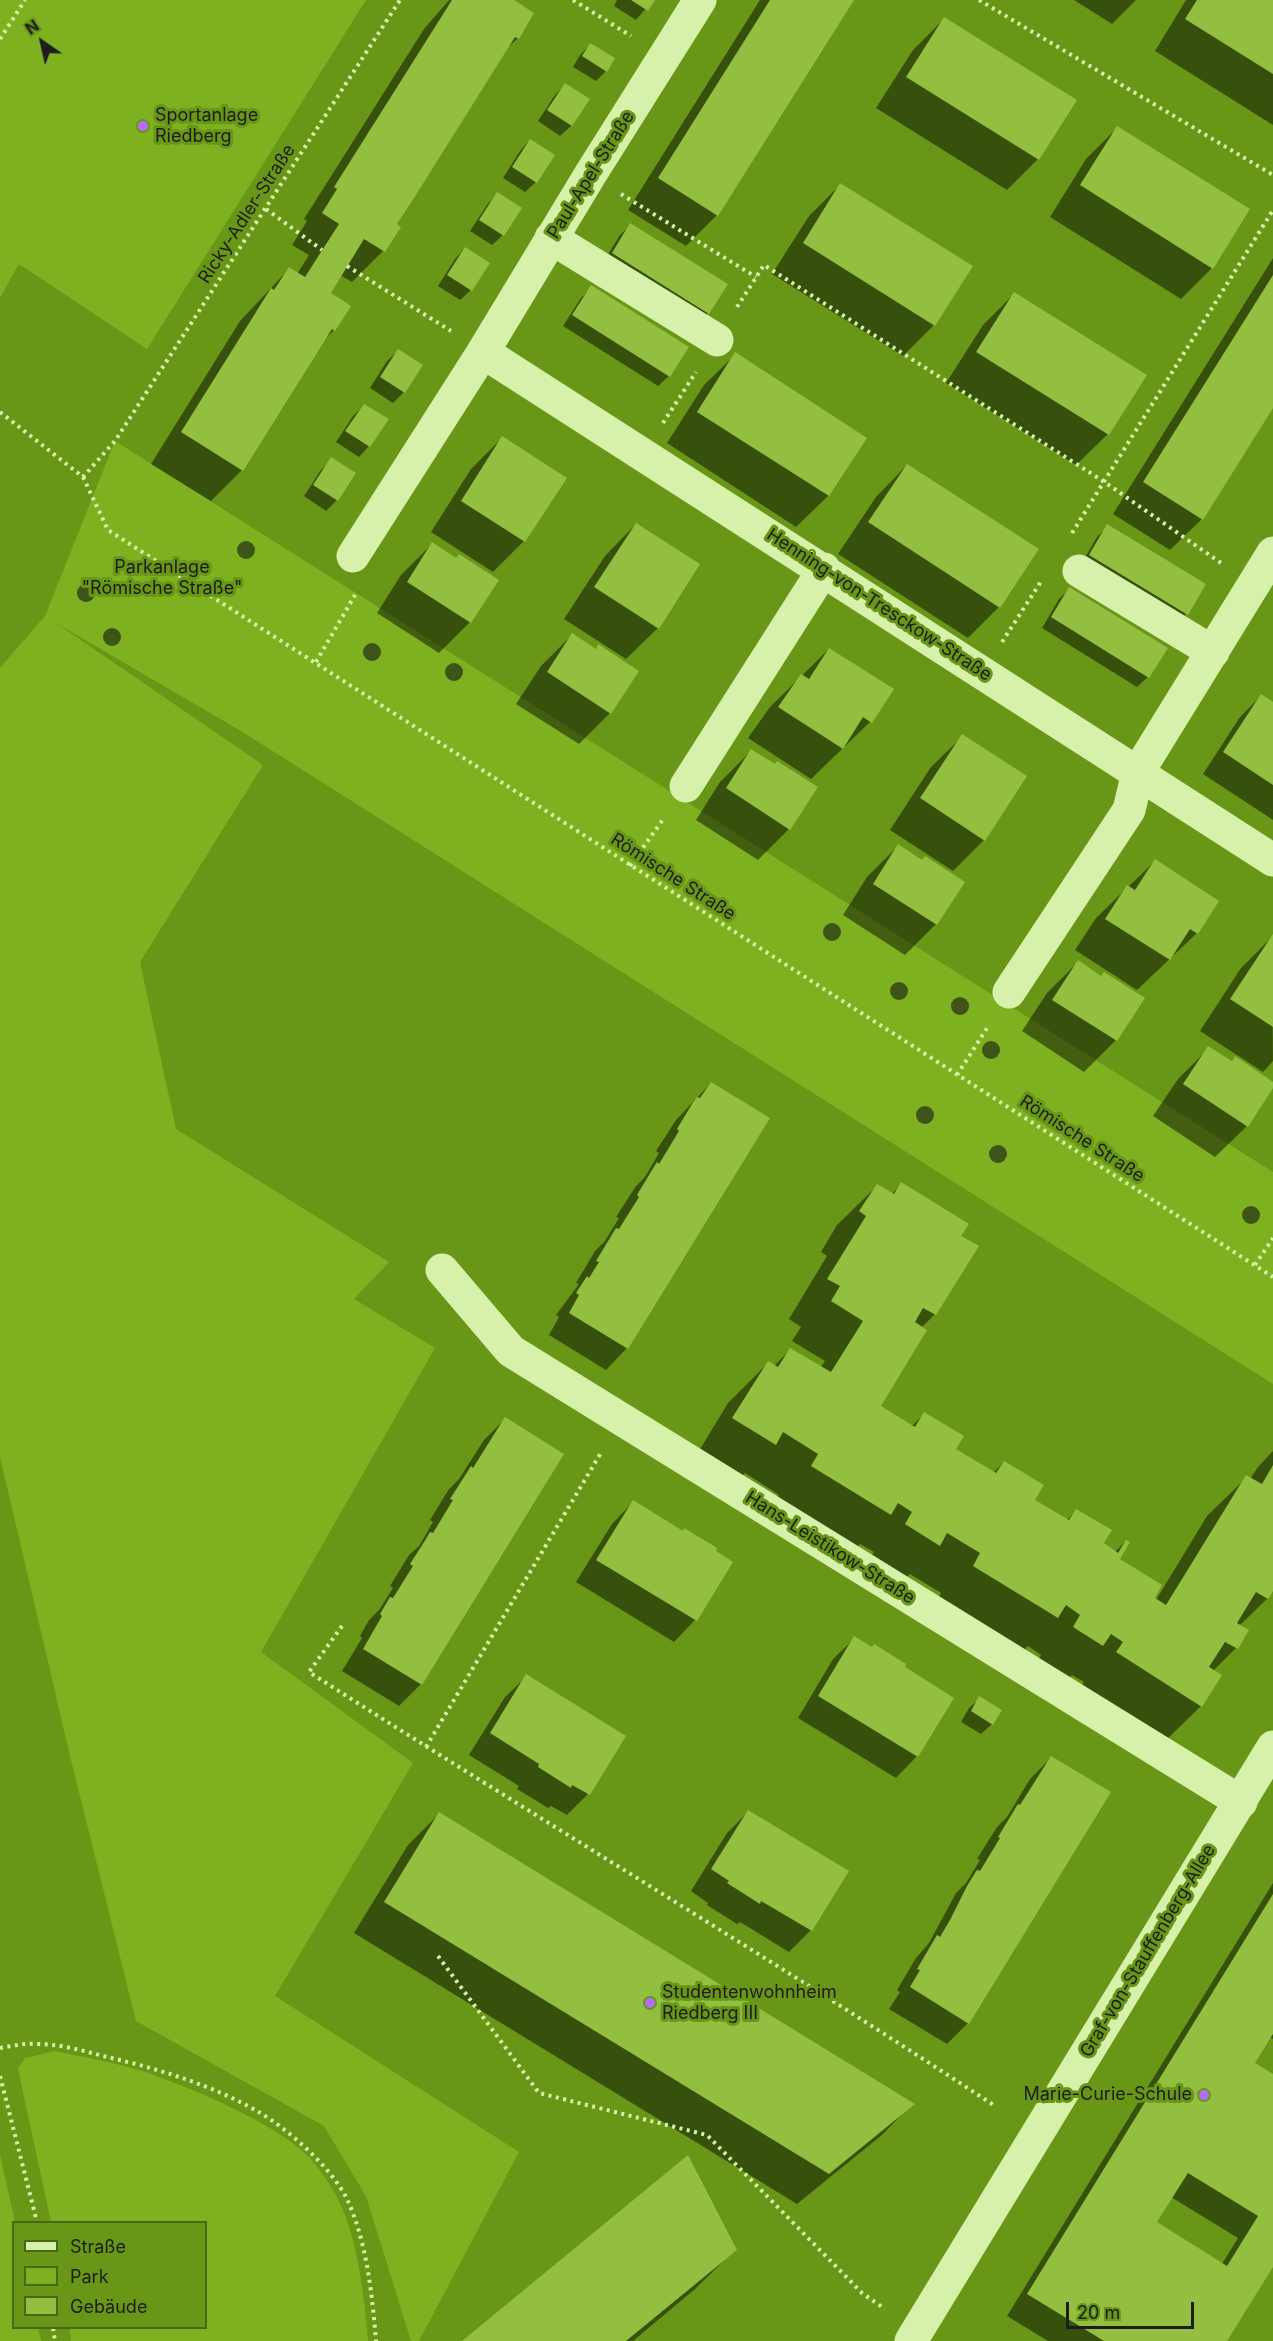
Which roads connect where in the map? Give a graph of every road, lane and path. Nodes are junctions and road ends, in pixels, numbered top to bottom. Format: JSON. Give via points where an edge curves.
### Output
{"nodes":[{"id":1,"x":25,"y":0,"type":"edge"},
{"id":2,"x":400,"y":0,"type":"edge"},
{"id":3,"x":573,"y":0,"type":"edge"},
{"id":4,"x":700,"y":0,"type":"edge"},
{"id":5,"x":979,"y":0,"type":"edge"},
{"id":6,"x":0,"y":39,"type":"edge"},
{"id":7,"x":666,"y":57,"type":"junction"},
{"id":8,"x":590,"y":175,"type":"junction"},
{"id":9,"x":1273,"y":175,"type":"edge"},
{"id":10,"x":266,"y":209,"type":"junction"},
{"id":11,"x":1273,"y":210,"type":"edge"},
{"id":12,"x":551,"y":238,"type":"junction"},
{"id":13,"x":322,"y":250,"type":"dead end"},
{"id":14,"x":348,"y":266,"type":"dead end"},
{"id":15,"x":756,"y":277,"type":"junction"},
{"id":16,"x":717,"y":340,"type":"junction"},
{"id":17,"x":483,"y":352,"type":"junction"},
{"id":18,"x":0,"y":412,"type":"edge"},
{"id":19,"x":643,"y":454,"type":"junction"},
{"id":20,"x":83,"y":477,"type":"junction"},
{"id":21,"x":1103,"y":482,"type":"junction"},
{"id":22,"x":1069,"y":537,"type":"dead end"},
{"id":23,"x":1273,"y":554,"type":"edge"},
{"id":24,"x":353,"y":556,"type":"joint"},
{"id":25,"x":824,"y":569,"type":"junction"},
{"id":26,"x":1079,"y":571,"type":"dead end"},
{"id":27,"x":1045,"y":576,"type":"dead end"},
{"id":28,"x":1254,"y":585,"type":"junction"},
{"id":29,"x":1213,"y":652,"type":"junction"},
{"id":30,"x":316,"y":662,"type":"junction"},
{"id":31,"x":982,"y":673,"type":"junction"},
{"id":32,"x":1138,"y":771,"type":"junction"},
{"id":33,"x":686,"y":786,"type":"joint"},
{"id":34,"x":1273,"y":860,"type":"edge"},
{"id":35,"x":630,"y":866,"type":"junction"},
{"id":36,"x":1009,"y":992,"type":"joint"},
{"id":37,"x":957,"y":1075,"type":"junction"},
{"id":38,"x":1273,"y":1238,"type":"edge"},
{"id":39,"x":1255,"y":1265,"type":"junction"},
{"id":40,"x":442,"y":1270,"type":"dead end"},
{"id":41,"x":1273,"y":1277,"type":"edge"},
{"id":42,"x":621,"y":1419,"type":"junction"},
{"id":43,"x":342,"y":1626,"type":"dead end"},
{"id":44,"x":426,"y":1747,"type":"junction"},
{"id":45,"x":1273,"y":1747,"type":"edge"},
{"id":46,"x":1241,"y":1802,"type":"junction"},
{"id":47,"x":438,"y":1956,"type":"dead end"},
{"id":48,"x":0,"y":2048,"type":"edge"},
{"id":49,"x":0,"y":2076,"type":"edge"},
{"id":50,"x":995,"y":2106,"type":"dead end"},
{"id":51,"x":36,"y":2221,"type":"edge"},
{"id":52,"x":914,"y":2337,"type":"edge"},
{"id":53,"x":376,"y":2341,"type":"edge"}],
"edges":[{"from":1,"to":6,"type":"path"},
{"from":2,"to":10,"type":"path","name":"Ricky-Adler-Straße"},
{"from":3,"to":7,"type":"path"},
{"from":4,"to":7,"type":"street","name":"Paul-Apel-Straße"},
{"from":5,"to":9,"type":"path"},
{"from":7,"to":8,"type":"street","name":"Paul-Apel-Straße"},
{"from":8,"to":12,"type":"street","name":"Paul-Apel-Straße"},
{"from":8,"to":15,"type":"path"},
{"from":10,"to":13,"type":"path"},
{"from":10,"to":20,"type":"path","name":"Ricky-Adler-Straße","via":[[115,441]]},
{"from":11,"to":21,"type":"path"},
{"from":12,"to":16,"type":"street"},
{"from":12,"to":17,"type":"street","name":"Paul-Apel-Straße"},
{"from":14,"to":17,"type":"path"},
{"from":15,"to":16,"type":"path"},
{"from":15,"to":21,"type":"path","via":[[764,265]]},
{"from":16,"to":19,"type":"path"},
{"from":17,"to":19,"type":"street","name":"Henning-von-Tresckow-Straße"},
{"from":17,"to":24,"type":"street","name":"Paul-Apel-Straße"},
{"from":18,"to":20,"type":"path"},
{"from":19,"to":25,"type":"street","name":"Henning-von-Tresckow-Straße"},
{"from":20,"to":30,"type":"path","name":"Römische Straße","via":[[108,530]]},
{"from":21,"to":22,"type":"path"},
{"from":21,"to":28,"type":"path"},
{"from":23,"to":28,"type":"street"},
{"from":24,"to":30,"type":"path","via":[[366,574]]},
{"from":25,"to":31,"type":"street","name":"Henning-von-Tresckow-Straße"},
{"from":25,"to":33,"type":"street"},
{"from":26,"to":29,"type":"street"},
{"from":27,"to":31,"type":"path"},
{"from":28,"to":29,"type":"street"},
{"from":29,"to":32,"type":"street"},
{"from":30,"to":35,"type":"path","name":"Römische Straße"},
{"from":31,"to":32,"type":"street","name":"Henning-von-Tresckow-Straße"},
{"from":32,"to":34,"type":"street","name":"Henning-von-Tresckow-Straße"},
{"from":32,"to":36,"type":"street","via":[[1129,810]]},
{"from":33,"to":35,"type":"path"},
{"from":35,"to":37,"type":"path","name":"Römische Straße"},
{"from":36,"to":37,"type":"path"},
{"from":37,"to":39,"type":"path","name":"Römische Straße"},
{"from":38,"to":39,"type":"path"},
{"from":39,"to":41,"type":"path","name":"Römische Straße"},
{"from":40,"to":42,"type":"street","name":"Hans-Leistikow-Straße","via":[[511,1351]]},
{"from":42,"to":44,"type":"path"},
{"from":42,"to":46,"type":"street","name":"Hans-Leistikow-Straße"},
{"from":43,"to":44,"type":"path","via":[[309,1672]]},
{"from":44,"to":50,"type":"path","via":[[850,2010]]},
{"from":45,"to":46,"type":"street","name":"Graf-von-Stauffenberg-Allee"},
{"from":46,"to":52,"type":"street","name":"Graf-von-Stauffenberg-Allee"},
{"from":47,"to":52,"type":"path","via":[[539,2093],[707,2135],[862,2293]]},
{"from":48,"to":53,"type":"path","via":[[35,2044],[70,2047],[132,2062],[235,2100],[271,2120],[324,2167],[347,2200],[364,2255]]},
{"from":49,"to":51,"type":"path"}]}
